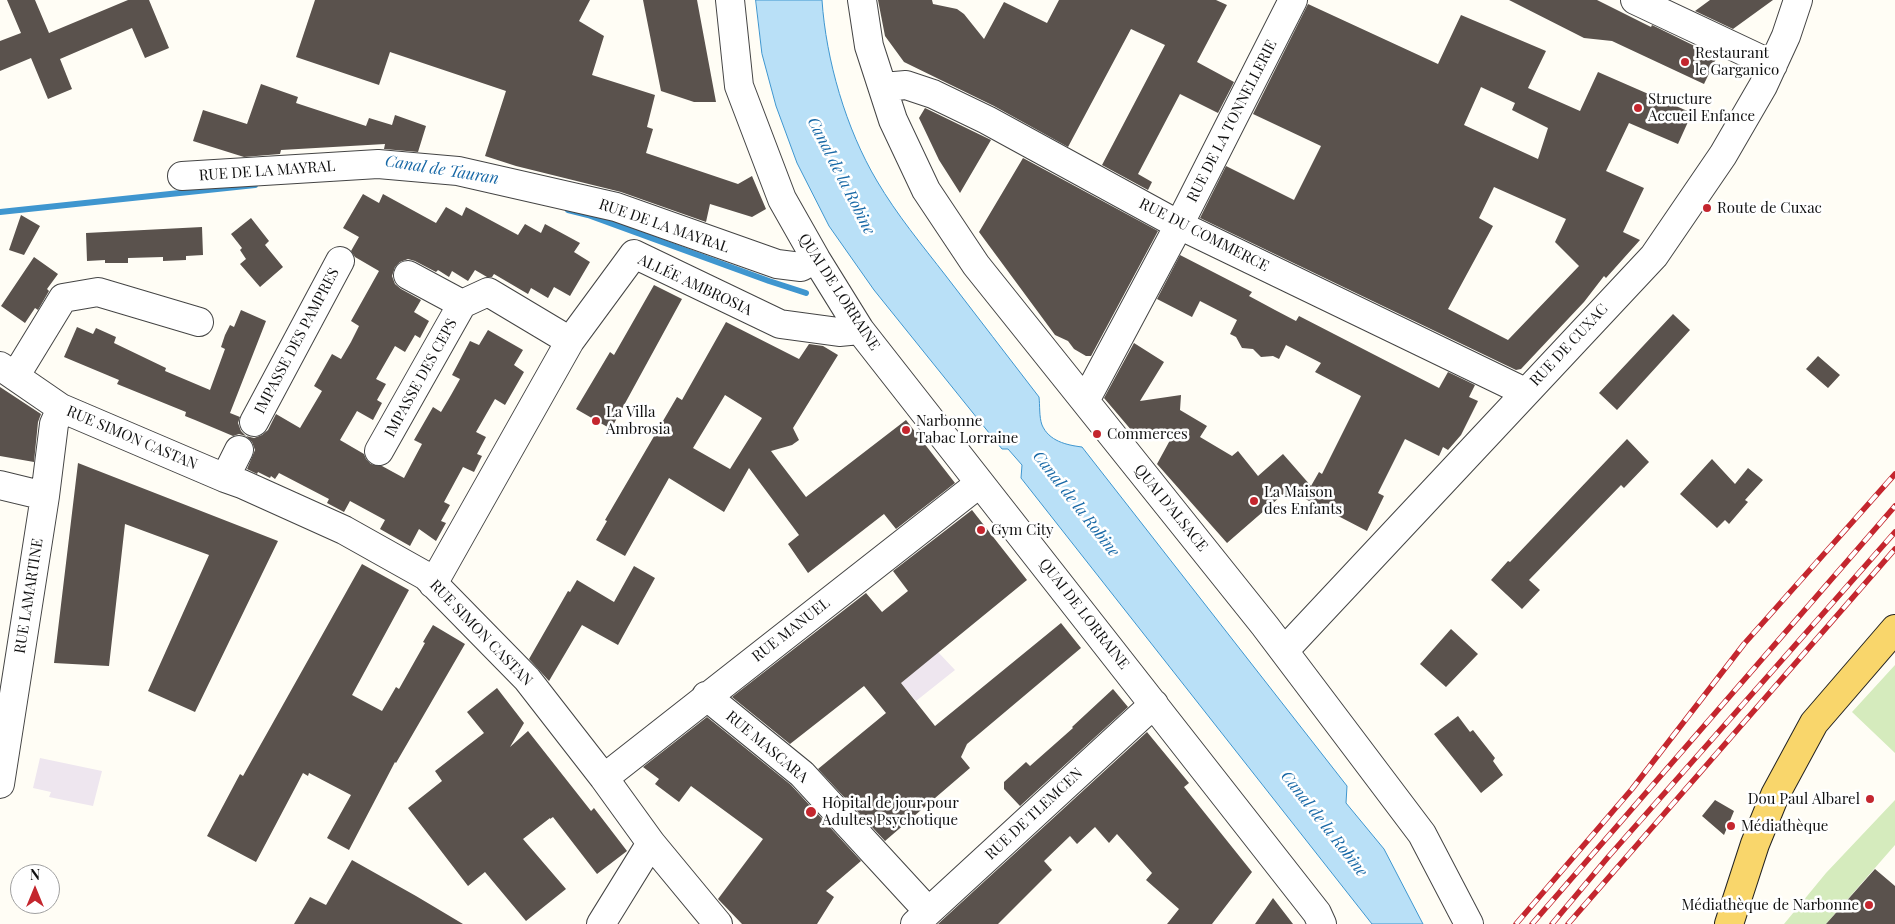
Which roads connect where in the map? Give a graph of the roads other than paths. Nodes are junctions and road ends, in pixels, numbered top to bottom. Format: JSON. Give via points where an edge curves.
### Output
{"nodes":[{"id":1,"x":730,"y":0,"type":"edge"},
{"id":2,"x":862,"y":0,"type":"edge"},
{"id":3,"x":1294,"y":0,"type":"edge"},
{"id":4,"x":1635,"y":0,"type":"edge"},
{"id":5,"x":1798,"y":0,"type":"edge"},
{"id":6,"x":1773,"y":65,"type":"junction"},
{"id":7,"x":883,"y":87,"type":"junction"},
{"id":8,"x":182,"y":176,"type":"dead end"},
{"id":9,"x":1179,"y":225,"type":"junction"},
{"id":10,"x":816,"y":259,"type":"junction"},
{"id":11,"x":340,"y":261,"type":"dead end"},
{"id":12,"x":408,"y":276,"type":"dead end"},
{"id":13,"x":462,"y":304,"type":"junction"},
{"id":14,"x":199,"y":322,"type":"dead end"},
{"id":15,"x":860,"y":330,"type":"junction"},
{"id":16,"x":570,"y":342,"type":"junction"},
{"id":17,"x":8,"y":370,"type":"edge"},
{"id":18,"x":1528,"y":388,"type":"junction"},
{"id":19,"x":1085,"y":401,"type":"junction"},
{"id":20,"x":62,"y":408,"type":"junction"},
{"id":21,"x":254,"y":422,"type":"dead end"},
{"id":22,"x":239,"y":450,"type":"dead end"},
{"id":23,"x":380,"y":451,"type":"dead end"},
{"id":24,"x":225,"y":478,"type":"junction"},
{"id":25,"x":980,"y":483,"type":"junction"},
{"id":26,"x":0,"y":486,"type":"edge"},
{"id":27,"x":45,"y":496,"type":"junction"},
{"id":28,"x":433,"y":584,"type":"junction"},
{"id":29,"x":1895,"y":629,"type":"edge"},
{"id":30,"x":10,"y":646,"type":"edge"},
{"id":31,"x":1284,"y":651,"type":"junction"},
{"id":32,"x":706,"y":696,"type":"junction"},
{"id":33,"x":1154,"y":704,"type":"junction"},
{"id":34,"x":604,"y":778,"type":"junction"},
{"id":35,"x":0,"y":784,"type":"edge"},
{"id":36,"x":650,"y":842,"type":"junction"},
{"id":37,"x":922,"y":918,"type":"edge"},
{"id":38,"x":601,"y":924,"type":"edge"},
{"id":39,"x":718,"y":924,"type":"edge"},
{"id":40,"x":1322,"y":924,"type":"edge"},
{"id":41,"x":1469,"y":924,"type":"edge"},
{"id":42,"x":1728,"y":924,"type":"edge"}],
"edges":[{"from":1,"to":10,"type":"street","name":"QUAI DE LORRAINE","via":[[739,86],[782,199]]},
{"from":2,"to":7,"type":"street","name":"QUAI D'ALSACE","via":[[869,46]]},
{"from":3,"to":9,"type":"street","name":"RUE DE LA TONNELLERIE"},
{"from":4,"to":6,"type":"street"},
{"from":5,"to":6,"type":"street","name":"RUE DE CUXAC"},
{"from":6,"to":18,"type":"street","name":"RUE DE CUXAC","via":[[1723,155],[1654,256]]},
{"from":7,"to":9,"type":"street","name":"RUE DU COMMERCE","via":[[906,85],[933,94],[988,120]]},
{"from":7,"to":19,"type":"street","name":"QUAI D'ALSACE","via":[[893,120],[926,190],[976,265]]},
{"from":8,"to":10,"type":"street","name":"RUE DE LA MAYRAL","via":[[378,164],[458,171],[616,206],[777,264],[800,267]]},
{"from":9,"to":18,"type":"street","name":"RUE DU COMMERCE"},
{"from":9,"to":19,"type":"street","name":"RUE DE LA TONNELLERIE"},
{"from":10,"to":15,"type":"street","name":"QUAI DE LORRAINE"},
{"from":11,"to":21,"type":"street","name":"IMPASSE DES PAMPRES"},
{"from":12,"to":13,"type":"street"},
{"from":13,"to":16,"type":"street","via":[[488,292]]},
{"from":13,"to":23,"type":"street","name":"IMPASSE DES CEPS"},
{"from":14,"to":17,"type":"street","via":[[98,292],[63,298]]},
{"from":15,"to":16,"type":"street","name":"ALLÉE AMBROSIA","via":[[839,332],[780,324],[634,254]]},
{"from":15,"to":25,"type":"street","name":"QUAI DE LORRAINE"},
{"from":16,"to":28,"type":"street","name":"ALLÉE AMBROSIA"},
{"from":17,"to":20,"type":"street","name":"RUE SIMON CASTAN"},
{"from":18,"to":31,"type":"street","name":"RUE DE CUXAC"},
{"from":19,"to":31,"type":"street","name":"QUAI D'ALSACE"},
{"from":20,"to":24,"type":"street","name":"RUE SIMON CASTAN"},
{"from":20,"to":27,"type":"street","name":"RUE LAMARTINE","via":[[54,424]]},
{"from":22,"to":24,"type":"street"},
{"from":24,"to":28,"type":"street","name":"RUE SIMON CASTAN","via":[[344,530],[426,576]]},
{"from":25,"to":32,"type":"street","name":"RUE MANUEL"},
{"from":25,"to":33,"type":"street","name":"QUAI DE LORRAINE"},
{"from":26,"to":27,"type":"street"},
{"from":27,"to":30,"type":"street","name":"RUE LAMARTINE"},
{"from":28,"to":34,"type":"street","name":"RUE SIMON CASTAN","via":[[527,679]]},
{"from":29,"to":42,"type":"main road","via":[[1814,723],[1775,795]]},
{"from":30,"to":35,"type":"street","name":"RUE LAMARTINE"},
{"from":31,"to":41,"type":"street","name":"QUAI D'ALSACE","via":[[1422,834]]},
{"from":32,"to":34,"type":"street","name":"RUE MANUEL"},
{"from":32,"to":37,"type":"street","name":"RUE MASCARA","via":[[802,774]]},
{"from":33,"to":37,"type":"street","name":"RUE DE TLEMCEN"},
{"from":33,"to":40,"type":"street","name":"QUAI DE LORRAINE","via":[[1317,913]]},
{"from":34,"to":36,"type":"street","name":"RUE SIMON CASTAN"},
{"from":36,"to":38,"type":"street"},
{"from":36,"to":39,"type":"street","name":"RUE SIMON CASTAN"}]}
